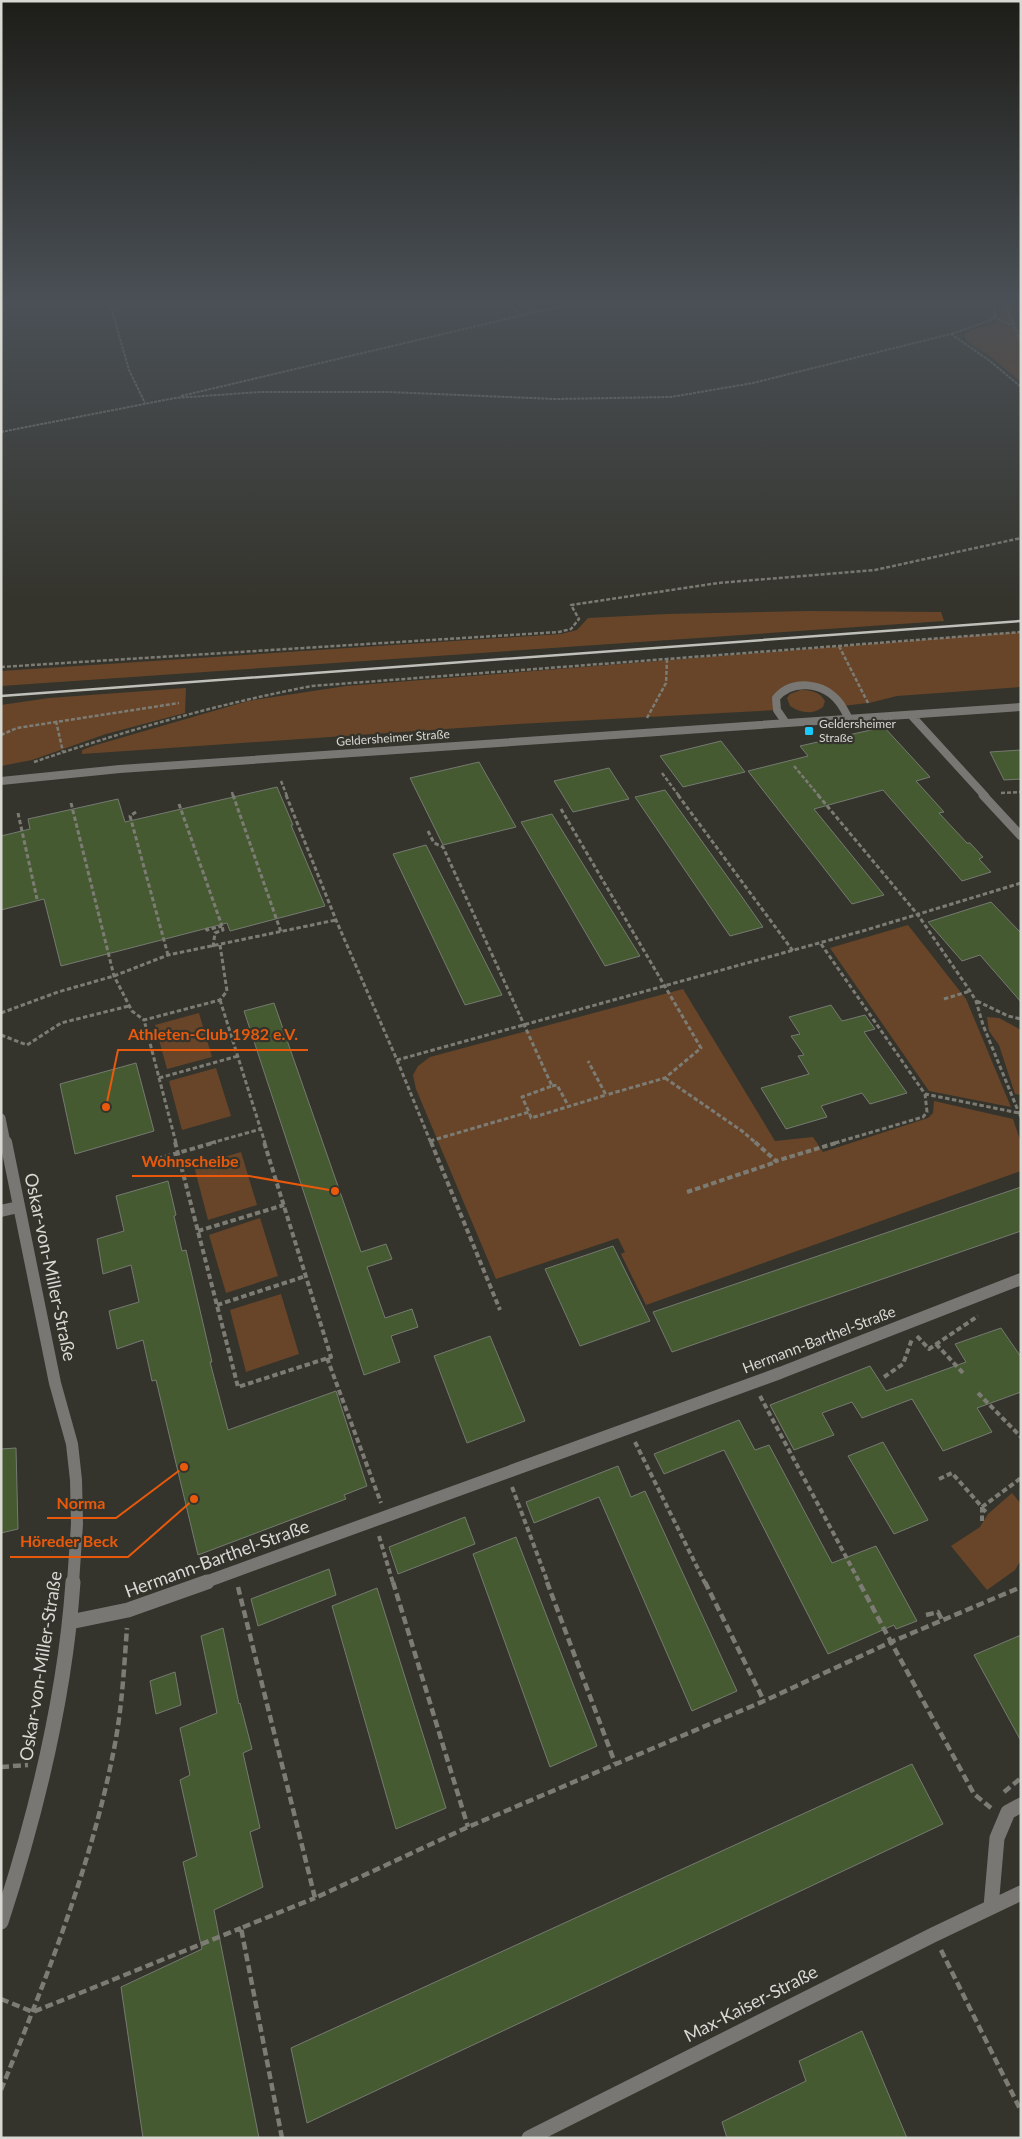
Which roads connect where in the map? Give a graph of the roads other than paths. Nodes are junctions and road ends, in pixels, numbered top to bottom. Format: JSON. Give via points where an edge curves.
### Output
{"nodes":[{"id":1,"x":1021,"y":707,"type":"edge"},
{"id":2,"x":912,"y":715,"type":"junction"},
{"id":3,"x":849,"y":719,"type":"junction"},
{"id":4,"x":786,"y":723,"type":"junction"},
{"id":5,"x":1,"y":781,"type":"edge"},
{"id":6,"x":1021,"y":836,"type":"edge"},
{"id":7,"x":1,"y":1118,"type":"edge"},
{"id":8,"x":18,"y":1207,"type":"junction"},
{"id":9,"x":1,"y":1211,"type":"edge"},
{"id":10,"x":1021,"y":1279,"type":"edge"},
{"id":11,"x":70,"y":1622,"type":"junction"},
{"id":12,"x":1021,"y":1805,"type":"edge"},
{"id":13,"x":1021,"y":1893,"type":"edge"},
{"id":14,"x":991,"y":1907,"type":"junction"},
{"id":15,"x":1,"y":1922,"type":"edge"},
{"id":16,"x":529,"y":2138,"type":"edge"}],
"edges":[{"from":1,"to":2,"type":"street","name":"Geldersheimer Straße"},
{"from":2,"to":3,"type":"street","name":"Geldersheimer Straße"},
{"from":2,"to":6,"type":"street"},
{"from":3,"to":4,"type":"street","name":"Geldersheimer Straße"},
{"from":3,"to":4,"type":"street","via":[[840,703],[830,694],[815,686],[800,684],[788,685],[777,701],[778,715]]},
{"from":4,"to":5,"type":"street","name":"Geldersheimer Straße","via":[[120,769]]},
{"from":7,"to":8,"type":"street","name":"Oskar-von-Miller-Straße"},
{"from":8,"to":9,"type":"street"},
{"from":8,"to":11,"type":"street","name":"Oskar-von-Miller-Straße","via":[[74,1462],[77,1524]]},
{"from":10,"to":11,"type":"street","name":"Hermann-Barthel-Straße","via":[[752,1383],[380,1520],[128,1610]]},
{"from":11,"to":15,"type":"street","name":"Oskar-von-Miller-Straße","via":[[46,1764]]},
{"from":12,"to":14,"type":"street","via":[[1008,1812],[997,1838]]},
{"from":13,"to":14,"type":"street","name":"Max-Kaiser-Straße"},
{"from":14,"to":16,"type":"street","name":"Max-Kaiser-Straße"}]}
